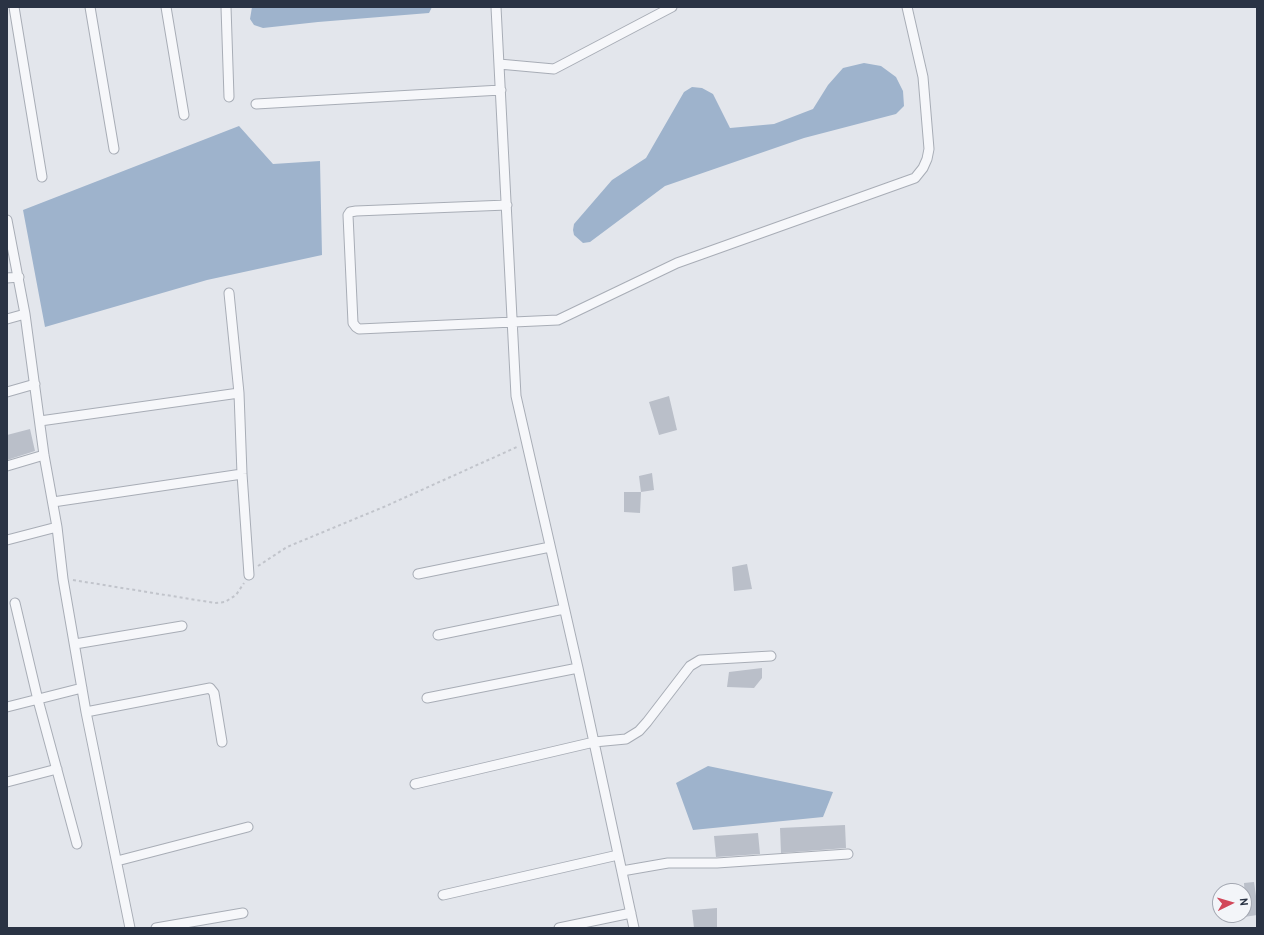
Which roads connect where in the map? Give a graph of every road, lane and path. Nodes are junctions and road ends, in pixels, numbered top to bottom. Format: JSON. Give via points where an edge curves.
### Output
{"nodes":[{"id":1,"x":14,"y":7,"type":"edge"},
{"id":2,"x":90,"y":7,"type":"edge"},
{"id":3,"x":166,"y":7,"type":"edge"},
{"id":4,"x":226,"y":7,"type":"edge"},
{"id":5,"x":496,"y":7,"type":"edge"},
{"id":6,"x":672,"y":7,"type":"edge"},
{"id":7,"x":907,"y":7,"type":"edge"},
{"id":8,"x":499,"y":64,"type":"junction"},
{"id":9,"x":501,"y":90,"type":"junction"},
{"id":10,"x":229,"y":97,"type":"dead end"},
{"id":11,"x":256,"y":104,"type":"dead end"},
{"id":12,"x":184,"y":115,"type":"dead end"},
{"id":13,"x":114,"y":149,"type":"dead end"},
{"id":14,"x":42,"y":177,"type":"dead end"},
{"id":15,"x":507,"y":205,"type":"junction"},
{"id":16,"x":7,"y":220,"type":"edge"},
{"id":17,"x":19,"y":277,"type":"junction"},
{"id":18,"x":7,"y":278,"type":"edge"},
{"id":19,"x":229,"y":293,"type":"dead end"},
{"id":20,"x":25,"y":314,"type":"junction"},
{"id":21,"x":7,"y":319,"type":"edge"},
{"id":22,"x":513,"y":322,"type":"junction"},
{"id":23,"x":35,"y":384,"type":"junction"},
{"id":24,"x":7,"y":392,"type":"edge"},
{"id":25,"x":239,"y":393,"type":"junction"},
{"id":26,"x":40,"y":421,"type":"junction"},
{"id":27,"x":527,"y":442,"type":"junction"},
{"id":28,"x":44,"y":455,"type":"junction"},
{"id":29,"x":7,"y":466,"type":"edge"},
{"id":30,"x":242,"y":474,"type":"junction"},
{"id":31,"x":53,"y":502,"type":"junction"},
{"id":32,"x":57,"y":527,"type":"junction"},
{"id":33,"x":7,"y":540,"type":"edge"},
{"id":34,"x":550,"y":547,"type":"junction"},
{"id":35,"x":249,"y":574,"type":"junction"},
{"id":36,"x":418,"y":574,"type":"dead end"},
{"id":37,"x":63,"y":579,"type":"junction"},
{"id":38,"x":15,"y":603,"type":"dead end"},
{"id":39,"x":564,"y":609,"type":"junction"},
{"id":40,"x":182,"y":626,"type":"dead end"},
{"id":41,"x":438,"y":635,"type":"dead end"},
{"id":42,"x":75,"y":644,"type":"junction"},
{"id":43,"x":771,"y":656,"type":"dead end"},
{"id":44,"x":578,"y":668,"type":"junction"},
{"id":45,"x":82,"y":688,"type":"junction"},
{"id":46,"x":427,"y":698,"type":"dead end"},
{"id":47,"x":38,"y":700,"type":"junction"},
{"id":48,"x":7,"y":707,"type":"edge"},
{"id":49,"x":86,"y":712,"type":"junction"},
{"id":50,"x":222,"y":742,"type":"dead end"},
{"id":51,"x":594,"y":742,"type":"junction"},
{"id":52,"x":56,"y":769,"type":"junction"},
{"id":53,"x":7,"y":782,"type":"edge"},
{"id":54,"x":415,"y":784,"type":"dead end"},
{"id":55,"x":248,"y":827,"type":"dead end"},
{"id":56,"x":76,"y":844,"type":"dead end"},
{"id":57,"x":848,"y":854,"type":"dead end"},
{"id":58,"x":618,"y":855,"type":"junction"},
{"id":59,"x":117,"y":861,"type":"junction"},
{"id":60,"x":622,"y":871,"type":"junction"},
{"id":61,"x":443,"y":895,"type":"dead end"},
{"id":62,"x":243,"y":913,"type":"dead end"},
{"id":63,"x":631,"y":913,"type":"junction"},
{"id":64,"x":130,"y":928,"type":"edge"},
{"id":65,"x":156,"y":928,"type":"edge"},
{"id":66,"x":559,"y":928,"type":"edge"},
{"id":67,"x":634,"y":928,"type":"edge"}],
"edges":[{"from":1,"to":14,"type":"street"},
{"from":2,"to":13,"type":"street"},
{"from":3,"to":12,"type":"street"},
{"from":4,"to":10,"type":"street"},
{"from":5,"to":8,"type":"street"},
{"from":6,"to":8,"type":"street","via":[[554,69]]},
{"from":7,"to":22,"type":"street","via":[[923,77],[929,149],[924,168],[915,178],[677,263],[558,320]]},
{"from":8,"to":9,"type":"street"},
{"from":9,"to":11,"type":"street"},
{"from":9,"to":15,"type":"street"},
{"from":15,"to":22,"type":"street"},
{"from":15,"to":22,"type":"street","via":[[350,212],[348,215],[353,323],[359,329]]},
{"from":16,"to":17,"type":"street"},
{"from":17,"to":18,"type":"street"},
{"from":17,"to":20,"type":"street"},
{"from":19,"to":25,"type":"street"},
{"from":20,"to":21,"type":"street"},
{"from":20,"to":23,"type":"street"},
{"from":22,"to":27,"type":"street","via":[[516,396]]},
{"from":23,"to":24,"type":"street"},
{"from":23,"to":26,"type":"street"},
{"from":25,"to":26,"type":"street"},
{"from":25,"to":30,"type":"street"},
{"from":26,"to":28,"type":"street"},
{"from":27,"to":34,"type":"street"},
{"from":27,"to":35,"type":"path","via":[[386,506],[287,546]]},
{"from":28,"to":29,"type":"street"},
{"from":28,"to":31,"type":"street"},
{"from":30,"to":31,"type":"street"},
{"from":30,"to":35,"type":"street"},
{"from":31,"to":32,"type":"street"},
{"from":32,"to":33,"type":"street"},
{"from":32,"to":37,"type":"street"},
{"from":34,"to":36,"type":"street"},
{"from":34,"to":39,"type":"street"},
{"from":35,"to":37,"type":"path","via":[[236,595],[225,602],[215,603]]},
{"from":37,"to":42,"type":"street"},
{"from":38,"to":47,"type":"street"},
{"from":39,"to":41,"type":"street"},
{"from":39,"to":44,"type":"street"},
{"from":40,"to":42,"type":"street"},
{"from":42,"to":45,"type":"street"},
{"from":43,"to":51,"type":"street","via":[[700,660],[690,666],[639,732],[626,739]]},
{"from":44,"to":46,"type":"street"},
{"from":44,"to":51,"type":"street"},
{"from":45,"to":47,"type":"street"},
{"from":45,"to":49,"type":"street"},
{"from":47,"to":48,"type":"street"},
{"from":47,"to":52,"type":"street"},
{"from":49,"to":50,"type":"street","via":[[210,688],[214,693]]},
{"from":49,"to":59,"type":"street"},
{"from":51,"to":54,"type":"street"},
{"from":51,"to":58,"type":"street"},
{"from":52,"to":53,"type":"street"},
{"from":52,"to":56,"type":"street"},
{"from":55,"to":59,"type":"street"},
{"from":57,"to":60,"type":"street","via":[[717,863],[668,863]]},
{"from":58,"to":60,"type":"street"},
{"from":58,"to":61,"type":"street"},
{"from":59,"to":64,"type":"street"},
{"from":60,"to":63,"type":"street"},
{"from":62,"to":65,"type":"street"},
{"from":63,"to":66,"type":"street"},
{"from":63,"to":67,"type":"street"}]}
